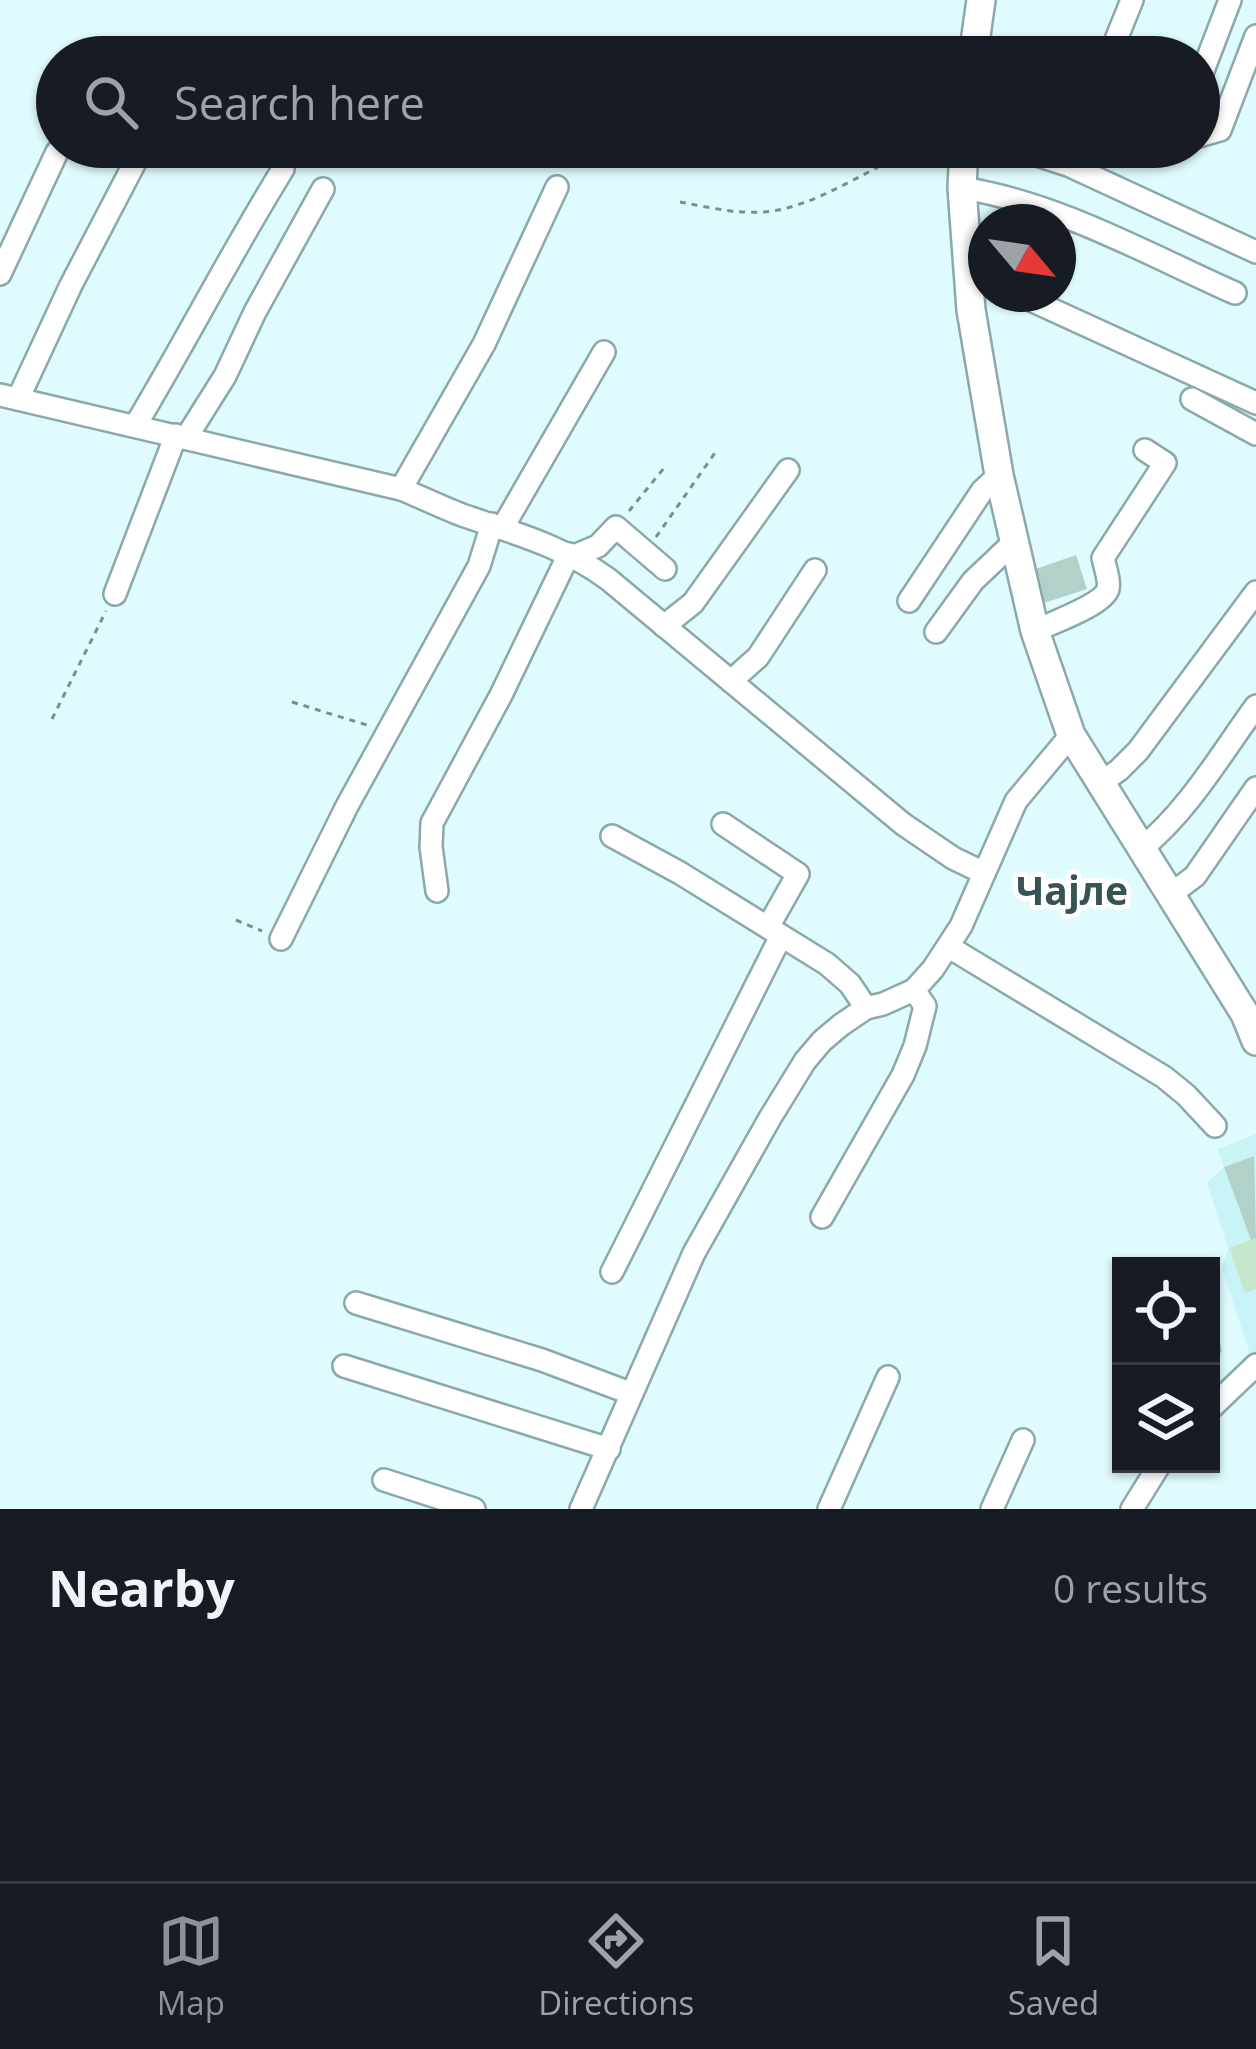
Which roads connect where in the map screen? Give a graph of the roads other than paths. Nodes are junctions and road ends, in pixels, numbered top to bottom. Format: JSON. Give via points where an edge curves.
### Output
{"nodes":[{"id":1,"x":981,"y":0,"type":"edge"},
{"id":2,"x":1132,"y":0,"type":"edge"},
{"id":3,"x":1230,"y":0,"type":"edge"},
{"id":4,"x":976,"y":36,"type":"edge"},
{"id":5,"x":1117,"y":36,"type":"edge"},
{"id":6,"x":1216,"y":36,"type":"edge"},
{"id":7,"x":1256,"y":36,"type":"edge"},
{"id":8,"x":1220,"y":130,"type":"edge"},
{"id":9,"x":50,"y":168,"type":"edge"},
{"id":10,"x":132,"y":168,"type":"edge"},
{"id":11,"x":963,"y":168,"type":"edge"},
{"id":12,"x":1095,"y":168,"type":"edge"},
{"id":13,"x":283,"y":169,"type":"dead end"},
{"id":14,"x":557,"y":187,"type":"dead end"},
{"id":15,"x":962,"y":188,"type":"junction"},
{"id":16,"x":323,"y":189,"type":"dead end"},
{"id":17,"x":968,"y":226,"type":"edge"},
{"id":18,"x":1256,"y":252,"type":"edge"},
{"id":19,"x":0,"y":274,"type":"edge"},
{"id":20,"x":1235,"y":293,"type":"dead end"},
{"id":21,"x":980,"y":312,"type":"edge"},
{"id":22,"x":1057,"y":312,"type":"edge"},
{"id":23,"x":604,"y":352,"type":"dead end"},
{"id":24,"x":9,"y":397,"type":"edge"},
{"id":25,"x":1192,"y":398,"type":"dead end"},
{"id":26,"x":1256,"y":403,"type":"edge"},
{"id":27,"x":135,"y":426,"type":"junction"},
{"id":28,"x":1256,"y":434,"type":"edge"},
{"id":29,"x":181,"y":436,"type":"junction"},
{"id":30,"x":1145,"y":450,"type":"dead end"},
{"id":31,"x":788,"y":470,"type":"dead end"},
{"id":32,"x":999,"y":475,"type":"junction"},
{"id":33,"x":401,"y":489,"type":"junction"},
{"id":34,"x":497,"y":525,"type":"junction"},
{"id":35,"x":1013,"y":543,"type":"junction"},
{"id":36,"x":571,"y":555,"type":"junction"},
{"id":37,"x":665,"y":569,"type":"dead end"},
{"id":38,"x":815,"y":570,"type":"dead end"},
{"id":39,"x":1256,"y":592,"type":"edge"},
{"id":40,"x":115,"y":593,"type":"road end"},
{"id":41,"x":909,"y":601,"type":"dead end"},
{"id":42,"x":664,"y":626,"type":"junction"},
{"id":43,"x":1035,"y":631,"type":"junction"},
{"id":44,"x":936,"y":632,"type":"dead end"},
{"id":45,"x":731,"y":681,"type":"junction"},
{"id":46,"x":1256,"y":706,"type":"edge"},
{"id":47,"x":1071,"y":735,"type":"junction"},
{"id":48,"x":1099,"y":784,"type":"junction"},
{"id":49,"x":1256,"y":788,"type":"edge"},
{"id":50,"x":723,"y":824,"type":"dead end"},
{"id":51,"x":612,"y":836,"type":"dead end"},
{"id":52,"x":1142,"y":848,"type":"junction"},
{"id":53,"x":984,"y":873,"type":"junction"},
{"id":54,"x":437,"y":891,"type":"dead end"},
{"id":55,"x":1170,"y":895,"type":"junction"},
{"id":56,"x":775,"y":932,"type":"junction"},
{"id":57,"x":281,"y":939,"type":"road end"},
{"id":58,"x":949,"y":947,"type":"junction"},
{"id":59,"x":914,"y":990,"type":"junction"},
{"id":60,"x":1251,"y":1008,"type":"edge"},
{"id":61,"x":866,"y":1009,"type":"junction"},
{"id":62,"x":1256,"y":1041,"type":"edge"},
{"id":63,"x":1215,"y":1126,"type":"dead end"},
{"id":64,"x":822,"y":1217,"type":"dead end"},
{"id":65,"x":612,"y":1272,"type":"dead end"},
{"id":66,"x":356,"y":1303,"type":"dead end"},
{"id":67,"x":1256,"y":1365,"type":"edge"},
{"id":68,"x":344,"y":1366,"type":"dead end"},
{"id":69,"x":888,"y":1377,"type":"dead end"},
{"id":70,"x":630,"y":1393,"type":"junction"},
{"id":71,"x":1220,"y":1399,"type":"edge"},
{"id":72,"x":1024,"y":1440,"type":"dead end"},
{"id":73,"x":610,"y":1449,"type":"junction"},
{"id":74,"x":1154,"y":1473,"type":"edge"},
{"id":75,"x":384,"y":1480,"type":"dead end"},
{"id":76,"x":474,"y":1509,"type":"edge"},
{"id":77,"x":581,"y":1509,"type":"edge"},
{"id":78,"x":830,"y":1509,"type":"edge"},
{"id":79,"x":992,"y":1509,"type":"edge"},
{"id":80,"x":1132,"y":1509,"type":"edge"}],
"edges":[{"from":1,"to":4,"type":"main road"},
{"from":2,"to":5,"type":"street"},
{"from":3,"to":6,"type":"street"},
{"from":7,"to":8,"type":"street"},
{"from":9,"to":19,"type":"street"},
{"from":10,"to":24,"type":"street"},
{"from":11,"to":15,"type":"main road"},
{"from":12,"to":18,"type":"street"},
{"from":13,"to":27,"type":"street"},
{"from":14,"to":33,"type":"street","via":[[484,344]]},
{"from":15,"to":17,"type":"main road"},
{"from":15,"to":20,"type":"street","via":[[1043,208]]},
{"from":16,"to":29,"type":"street","via":[[225,376]]},
{"from":21,"to":32,"type":"main road"},
{"from":22,"to":26,"type":"street"},
{"from":23,"to":34,"type":"street"},
{"from":24,"to":27,"type":"street"},
{"from":25,"to":28,"type":"street"},
{"from":27,"to":29,"type":"street"},
{"from":29,"to":33,"type":"street"},
{"from":29,"to":40,"type":"street"},
{"from":30,"to":43,"type":"street","via":[[1165,464],[1103,558],[1107,592]]},
{"from":31,"to":42,"type":"street","via":[[693,603]]},
{"from":32,"to":35,"type":"main road"},
{"from":32,"to":41,"type":"street"},
{"from":33,"to":34,"type":"street"},
{"from":34,"to":36,"type":"street"},
{"from":34,"to":57,"type":"street"},
{"from":35,"to":43,"type":"main road"},
{"from":35,"to":44,"type":"street"},
{"from":36,"to":37,"type":"street","via":[[598,546],[616,527]]},
{"from":36,"to":42,"type":"street"},
{"from":36,"to":54,"type":"street","via":[[432,824]]},
{"from":38,"to":45,"type":"street","via":[[758,657]]},
{"from":39,"to":48,"type":"street","via":[[1138,752]]},
{"from":42,"to":45,"type":"street"},
{"from":43,"to":47,"type":"main road"},
{"from":45,"to":53,"type":"street","via":[[891,814]]},
{"from":46,"to":52,"type":"street"},
{"from":47,"to":48,"type":"main road"},
{"from":47,"to":53,"type":"street","via":[[1016,801]]},
{"from":48,"to":52,"type":"main road"},
{"from":49,"to":55,"type":"street","via":[[1195,876]]},
{"from":50,"to":56,"type":"street","via":[[798,874]]},
{"from":51,"to":56,"type":"street"},
{"from":52,"to":55,"type":"main road"},
{"from":53,"to":58,"type":"street"},
{"from":55,"to":60,"type":"main road"},
{"from":56,"to":61,"type":"street","via":[[839,973]]},
{"from":56,"to":65,"type":"street"},
{"from":58,"to":59,"type":"street"},
{"from":58,"to":63,"type":"street","via":[[1164,1077]]},
{"from":59,"to":61,"type":"street"},
{"from":59,"to":64,"type":"street","via":[[925,1006],[909,1063]]},
{"from":60,"to":62,"type":"main road"},
{"from":61,"to":70,"type":"street","via":[[805,1061],[694,1253]]},
{"from":66,"to":70,"type":"street"},
{"from":67,"to":71,"type":"street"},
{"from":68,"to":73,"type":"street"},
{"from":69,"to":78,"type":"street"},
{"from":70,"to":73,"type":"street"},
{"from":72,"to":79,"type":"street"},
{"from":73,"to":77,"type":"street"},
{"from":74,"to":80,"type":"street"},
{"from":75,"to":76,"type":"street"}]}
